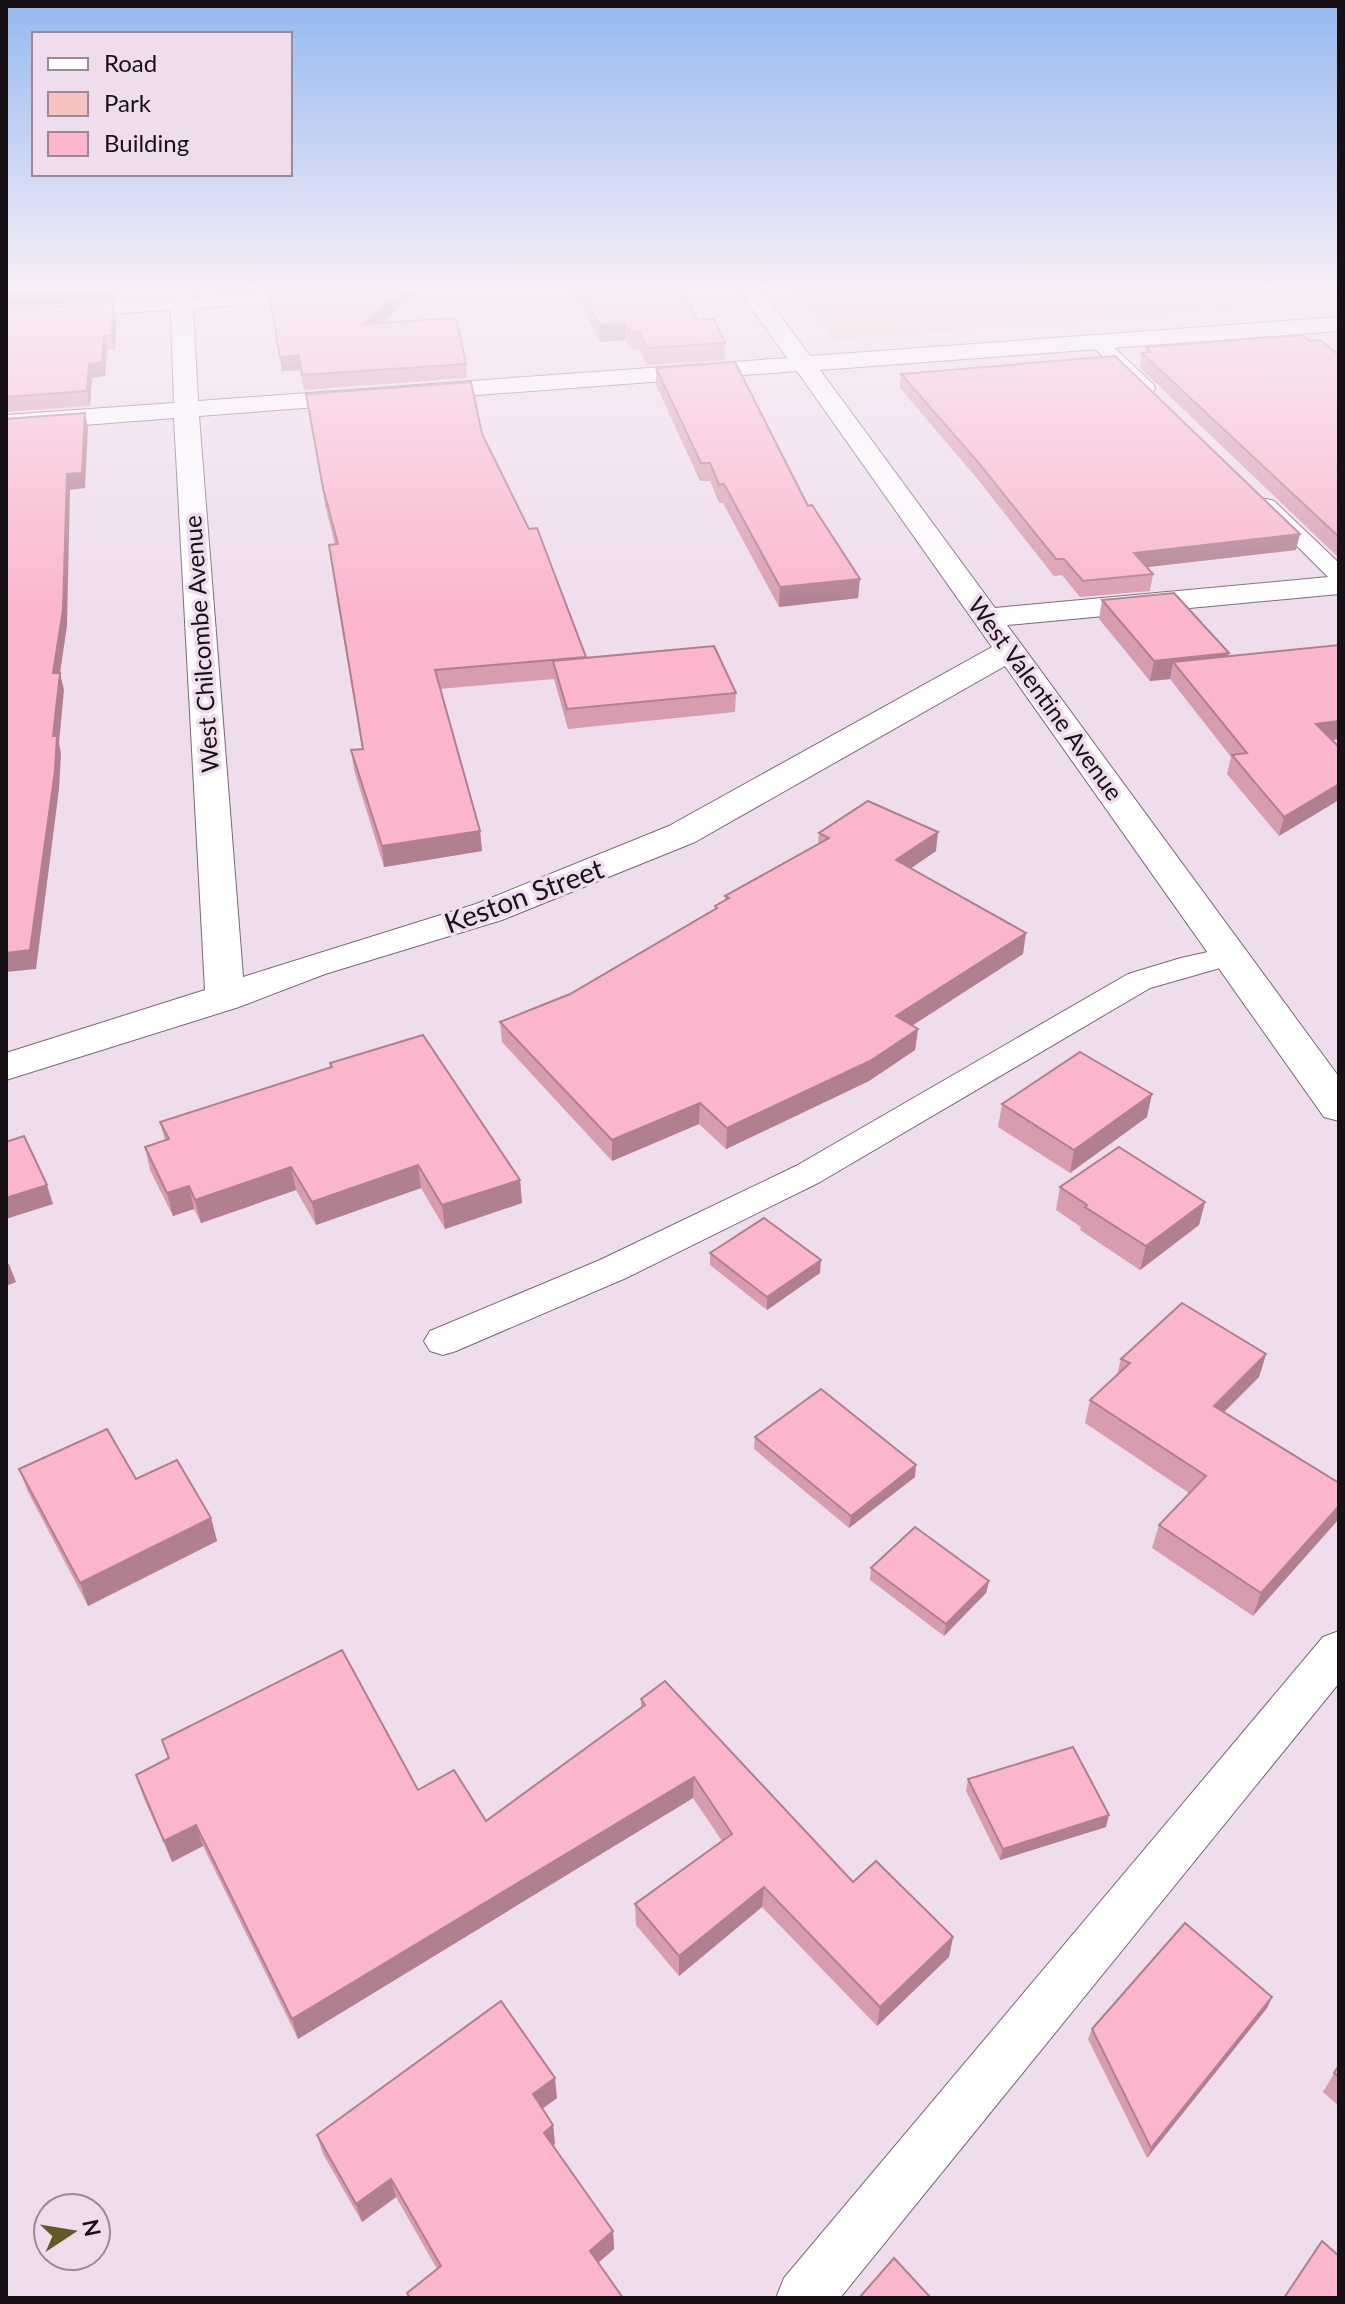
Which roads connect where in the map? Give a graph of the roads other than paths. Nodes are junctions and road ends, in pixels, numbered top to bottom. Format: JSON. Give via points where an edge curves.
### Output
{"nodes":[{"id":1,"x":186,"y":398,"type":"edge"},
{"id":2,"x":339,"y":398,"type":"edge"},
{"id":3,"x":825,"y":398,"type":"edge"},
{"id":4,"x":1155,"y":398,"type":"edge"},
{"id":5,"x":1163,"y":405,"type":"edge"},
{"id":6,"x":186,"y":409,"type":"junction"},
{"id":7,"x":6,"y":423,"type":"edge"},
{"id":8,"x":1251,"y":490,"type":"edge"},
{"id":9,"x":1339,"y":575,"type":"edge"},
{"id":10,"x":1339,"y":585,"type":"edge"},
{"id":11,"x":987,"y":618,"type":"junction"},
{"id":12,"x":1010,"y":650,"type":"junction"},
{"id":13,"x":1230,"y":956,"type":"junction"},
{"id":14,"x":225,"y":998,"type":"junction"},
{"id":15,"x":6,"y":1067,"type":"edge"},
{"id":16,"x":1339,"y":1107,"type":"edge"},
{"id":17,"x":443,"y":1341,"type":"dead end"},
{"id":18,"x":1339,"y":1650,"type":"edge"},
{"id":19,"x":804,"y":2298,"type":"edge"}],
"edges":[{"from":1,"to":6,"type":"street","name":"West Chilcombe Avenue"},
{"from":2,"to":6,"type":"street"},
{"from":3,"to":11,"type":"street","name":"West Valentine Avenue"},
{"from":4,"to":5,"type":"lane"},
{"from":6,"to":7,"type":"street"},
{"from":6,"to":14,"type":"street","name":"West Chilcombe Avenue"},
{"from":8,"to":9,"type":"lane"},
{"from":10,"to":11,"type":"street"},
{"from":11,"to":12,"type":"street","name":"West Valentine Avenue"},
{"from":12,"to":13,"type":"street","name":"West Valentine Avenue"},
{"from":12,"to":14,"type":"street","name":"Keston Street","via":[[640,853],[489,912]]},
{"from":13,"to":16,"type":"street","name":"West Valentine Avenue"},
{"from":13,"to":17,"type":"lane","via":[[1139,981],[808,1174],[613,1269]]},
{"from":14,"to":15,"type":"street","name":"Keston Street"},
{"from":18,"to":19,"type":"lane"}]}
